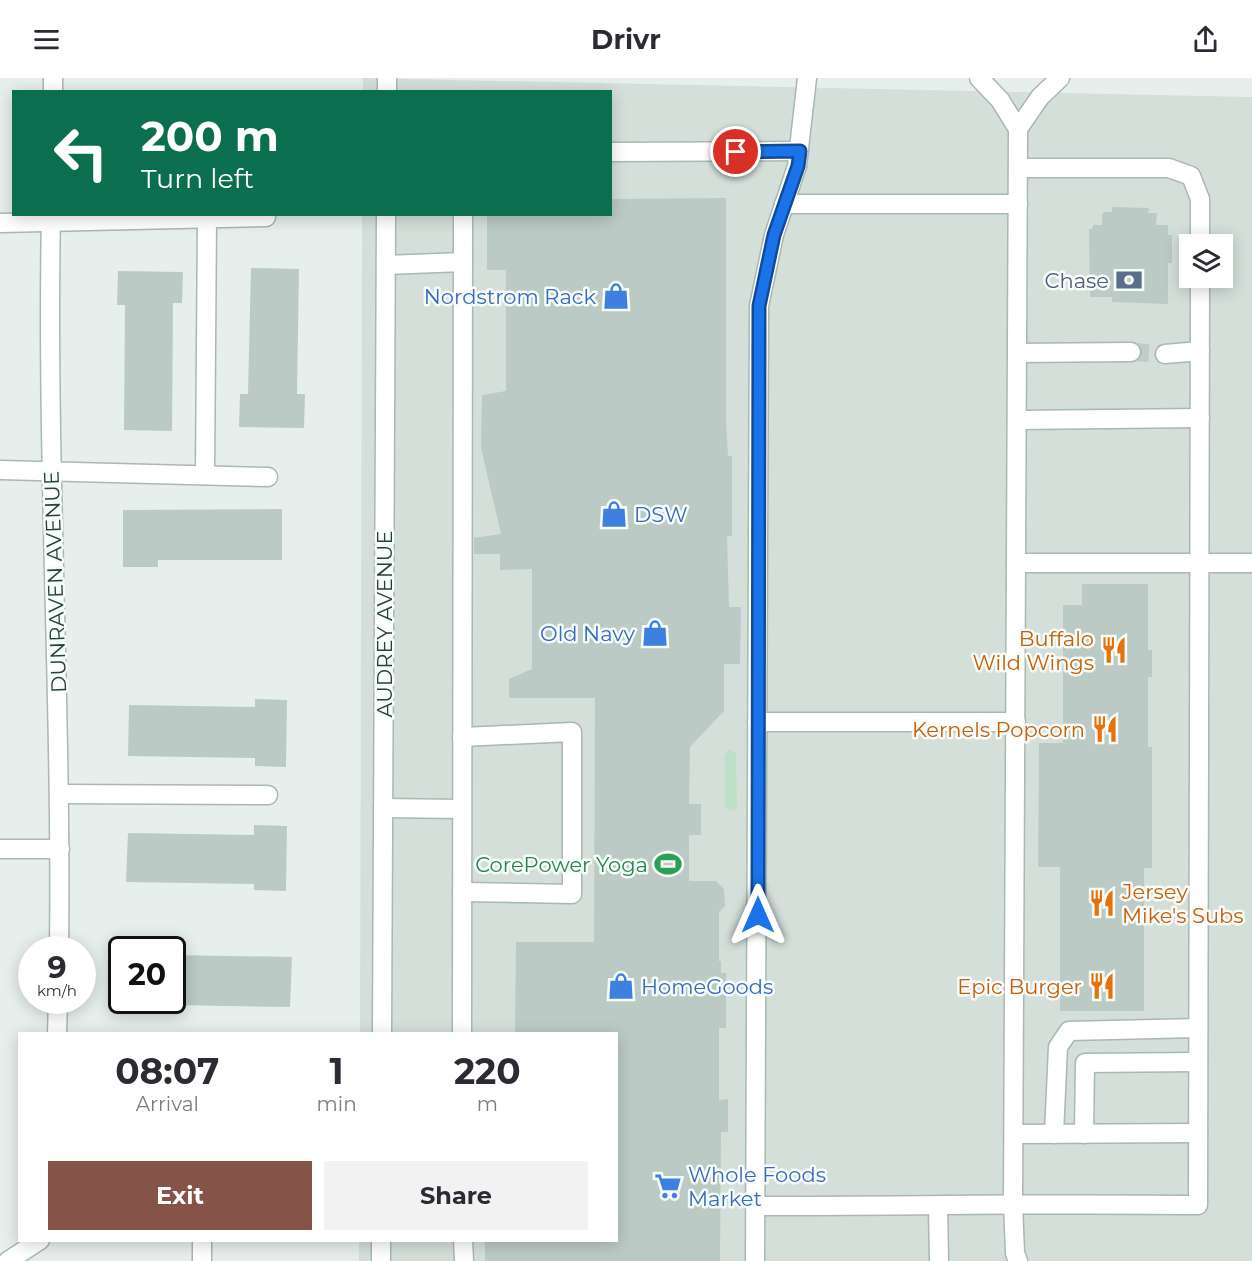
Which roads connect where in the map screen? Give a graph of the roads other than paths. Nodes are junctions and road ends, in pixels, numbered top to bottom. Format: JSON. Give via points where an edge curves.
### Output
{"nodes":[{"id":1,"x":807,"y":78,"type":"edge"},
{"id":2,"x":979,"y":78,"type":"edge"},
{"id":3,"x":1060,"y":78,"type":"edge"},
{"id":4,"x":1018,"y":129,"type":"junction"},
{"id":5,"x":800,"y":151,"type":"junction"},
{"id":6,"x":612,"y":152,"type":"edge"},
{"id":7,"x":1018,"y":168,"type":"junction"},
{"id":8,"x":784,"y":204,"type":"junction"},
{"id":9,"x":1018,"y":204,"type":"junction"},
{"id":10,"x":386,"y":216,"type":"edge"},
{"id":11,"x":463,"y":216,"type":"edge"},
{"id":12,"x":266,"y":217,"type":"dead end"},
{"id":13,"x":207,"y":218,"type":"junction"},
{"id":14,"x":50,"y":219,"type":"edge"},
{"id":15,"x":0,"y":223,"type":"edge"},
{"id":16,"x":1200,"y":234,"type":"edge"},
{"id":17,"x":463,"y":262,"type":"junction"},
{"id":18,"x":386,"y":265,"type":"junction"},
{"id":19,"x":1200,"y":288,"type":"edge"},
{"id":20,"x":1200,"y":351,"type":"junction"},
{"id":21,"x":1131,"y":352,"type":"tunnel mouth"},
{"id":22,"x":1017,"y":353,"type":"junction"},
{"id":23,"x":1165,"y":354,"type":"tunnel mouth"},
{"id":24,"x":1200,"y":418,"type":"junction"},
{"id":25,"x":1017,"y":420,"type":"junction"},
{"id":26,"x":0,"y":470,"type":"edge"},
{"id":27,"x":51,"y":471,"type":"junction"},
{"id":28,"x":205,"y":474,"type":"junction"},
{"id":29,"x":268,"y":477,"type":"dead end"},
{"id":30,"x":1016,"y":563,"type":"junction"},
{"id":31,"x":1199,"y":563,"type":"junction"},
{"id":32,"x":1252,"y":563,"type":"edge"},
{"id":33,"x":757,"y":722,"type":"junction"},
{"id":34,"x":1016,"y":722,"type":"junction"},
{"id":35,"x":462,"y":737,"type":"junction"},
{"id":36,"x":59,"y":794,"type":"junction"},
{"id":37,"x":268,"y":795,"type":"dead end"},
{"id":38,"x":383,"y":808,"type":"junction"},
{"id":39,"x":462,"y":808,"type":"junction"},
{"id":40,"x":0,"y":849,"type":"edge"},
{"id":41,"x":60,"y":849,"type":"junction"},
{"id":42,"x":462,"y":892,"type":"junction"},
{"id":43,"x":58,"y":936,"type":"edge"},
{"id":44,"x":58,"y":1014,"type":"edge"},
{"id":45,"x":1198,"y":1028,"type":"junction"},
{"id":46,"x":57,"y":1032,"type":"edge"},
{"id":47,"x":382,"y":1032,"type":"edge"},
{"id":48,"x":462,"y":1032,"type":"edge"},
{"id":49,"x":1198,"y":1062,"type":"junction"},
{"id":50,"x":1198,"y":1133,"type":"junction"},
{"id":51,"x":1014,"y":1134,"type":"junction"},
{"id":52,"x":1054,"y":1134,"type":"junction"},
{"id":53,"x":1084,"y":1134,"type":"junction"},
{"id":54,"x":1013,"y":1203,"type":"junction"},
{"id":55,"x":756,"y":1206,"type":"junction"},
{"id":56,"x":938,"y":1206,"type":"junction"},
{"id":57,"x":37,"y":1242,"type":"edge"},
{"id":58,"x":202,"y":1242,"type":"edge"},
{"id":59,"x":381,"y":1242,"type":"edge"},
{"id":60,"x":464,"y":1242,"type":"edge"},
{"id":61,"x":8,"y":1261,"type":"edge"},
{"id":62,"x":202,"y":1261,"type":"edge"},
{"id":63,"x":381,"y":1261,"type":"edge"},
{"id":64,"x":464,"y":1261,"type":"edge"},
{"id":65,"x":755,"y":1261,"type":"edge"},
{"id":66,"x":939,"y":1261,"type":"edge"},
{"id":67,"x":1018,"y":1261,"type":"edge"}],
"edges":[{"from":1,"to":5,"type":"street"},
{"from":2,"to":4,"type":"street","via":[[1000,100]]},
{"from":3,"to":4,"type":"street","via":[[1040,97]]},
{"from":4,"to":7,"type":"street"},
{"from":5,"to":6,"type":"street"},
{"from":5,"to":8,"type":"street"},
{"from":7,"to":9,"type":"street"},
{"from":7,"to":16,"type":"street","via":[[1169,168],[1191,176],[1200,199]]},
{"from":8,"to":9,"type":"street"},
{"from":8,"to":33,"type":"street","via":[[759,306]]},
{"from":9,"to":22,"type":"street"},
{"from":10,"to":18,"type":"street","name":"AUDREY AVENUE"},
{"from":11,"to":17,"type":"street"},
{"from":12,"to":13,"type":"street"},
{"from":13,"to":14,"type":"street"},
{"from":13,"to":28,"type":"street"},
{"from":14,"to":15,"type":"street"},
{"from":14,"to":27,"type":"street","name":"DUNRAVEN AVENUE"},
{"from":17,"to":18,"type":"street"},
{"from":17,"to":35,"type":"street"},
{"from":18,"to":38,"type":"street","name":"AUDREY AVENUE"},
{"from":19,"to":20,"type":"street"},
{"from":20,"to":23,"type":"street"},
{"from":20,"to":24,"type":"street"},
{"from":21,"to":22,"type":"street"},
{"from":22,"to":25,"type":"street"},
{"from":24,"to":25,"type":"street"},
{"from":24,"to":31,"type":"street"},
{"from":25,"to":30,"type":"street"},
{"from":26,"to":27,"type":"street"},
{"from":27,"to":28,"type":"street"},
{"from":27,"to":36,"type":"street","name":"DUNRAVEN AVENUE"},
{"from":28,"to":29,"type":"street"},
{"from":30,"to":31,"type":"street"},
{"from":30,"to":34,"type":"street"},
{"from":31,"to":32,"type":"street"},
{"from":31,"to":45,"type":"street"},
{"from":33,"to":34,"type":"street"},
{"from":33,"to":55,"type":"street"},
{"from":34,"to":51,"type":"street"},
{"from":35,"to":39,"type":"street"},
{"from":35,"to":42,"type":"street","via":[[572,732],[572,894]]},
{"from":36,"to":37,"type":"street"},
{"from":36,"to":41,"type":"street","name":"DUNRAVEN AVENUE"},
{"from":38,"to":39,"type":"street"},
{"from":38,"to":47,"type":"street","name":"AUDREY AVENUE"},
{"from":39,"to":42,"type":"street"},
{"from":40,"to":41,"type":"street"},
{"from":41,"to":43,"type":"street","name":"DUNRAVEN AVENUE"},
{"from":42,"to":48,"type":"street"},
{"from":44,"to":46,"type":"street"},
{"from":45,"to":49,"type":"street"},
{"from":45,"to":52,"type":"street","via":[[1069,1031],[1058,1047]]},
{"from":49,"to":50,"type":"street"},
{"from":49,"to":53,"type":"street","via":[[1085,1063]]},
{"from":50,"to":53,"type":"street"},
{"from":50,"to":54,"type":"street","via":[[1198,1205]]},
{"from":51,"to":52,"type":"street"},
{"from":51,"to":54,"type":"street"},
{"from":52,"to":53,"type":"street"},
{"from":54,"to":56,"type":"street"},
{"from":54,"to":67,"type":"street"},
{"from":55,"to":56,"type":"street"},
{"from":55,"to":65,"type":"street"},
{"from":56,"to":66,"type":"street"},
{"from":57,"to":61,"type":"street"},
{"from":58,"to":62,"type":"street"},
{"from":59,"to":63,"type":"street"},
{"from":60,"to":64,"type":"street"}]}
